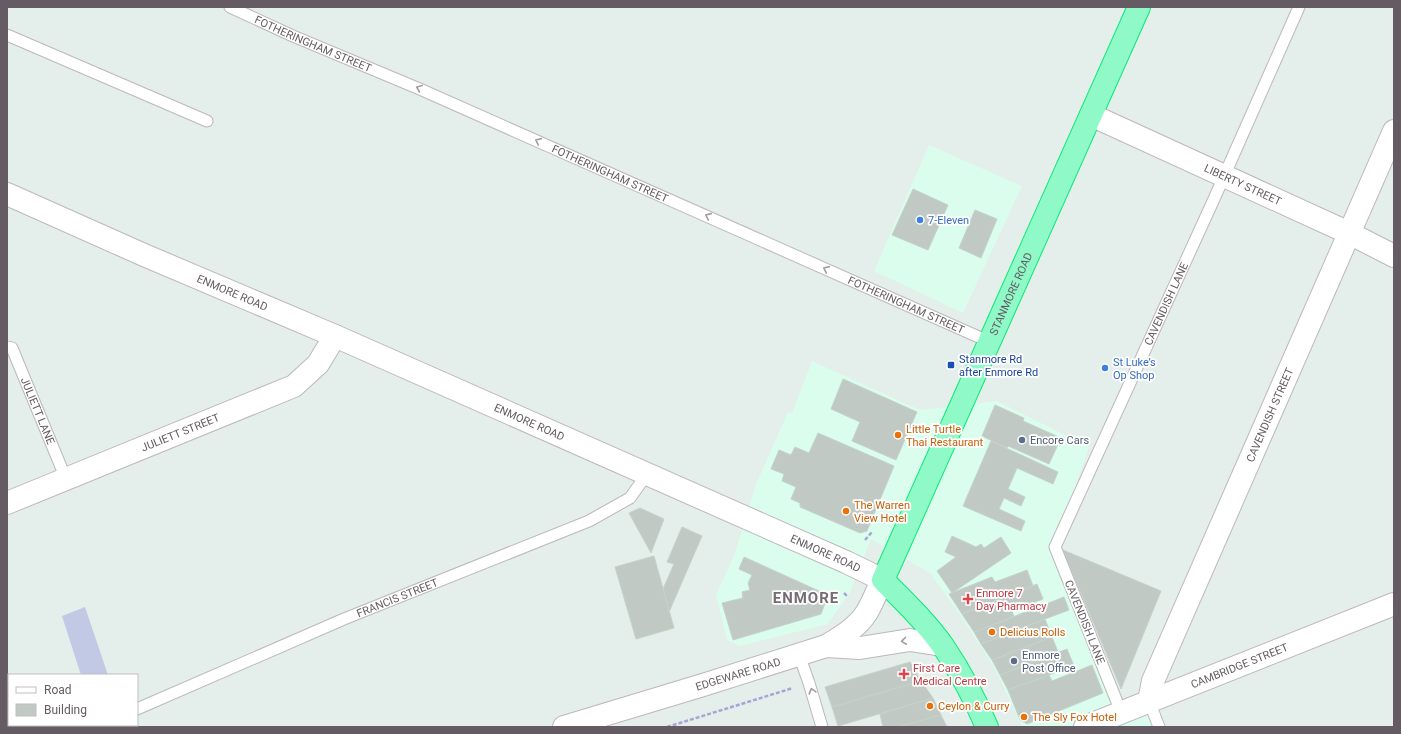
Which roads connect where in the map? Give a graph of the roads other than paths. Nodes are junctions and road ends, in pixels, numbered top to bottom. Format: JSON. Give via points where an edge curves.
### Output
{"nodes":[{"id":1,"x":230,"y":7,"type":"edge"},
{"id":2,"x":1139,"y":7,"type":"edge"},
{"id":3,"x":1299,"y":7,"type":"edge"},
{"id":4,"x":7,"y":35,"type":"edge"},
{"id":5,"x":1091,"y":115,"type":"junction"},
{"id":6,"x":207,"y":121,"type":"dead end"},
{"id":7,"x":1394,"y":131,"type":"edge"},
{"id":8,"x":1224,"y":176,"type":"junction"},
{"id":9,"x":7,"y":194,"type":"edge"},
{"id":10,"x":1349,"y":233,"type":"junction"},
{"id":11,"x":1394,"y":256,"type":"edge"},
{"id":12,"x":335,"y":336,"type":"junction"},
{"id":13,"x":990,"y":342,"type":"junction"},
{"id":14,"x":7,"y":348,"type":"edge"},
{"id":15,"x":646,"y":474,"type":"junction"},
{"id":16,"x":66,"y":479,"type":"junction"},
{"id":17,"x":7,"y":503,"type":"edge"},
{"id":18,"x":882,"y":580,"type":"junction"},
{"id":19,"x":1394,"y":604,"type":"edge"},
{"id":20,"x":942,"y":645,"type":"junction"},
{"id":21,"x":826,"y":646,"type":"junction"},
{"id":22,"x":799,"y":655,"type":"junction"},
{"id":23,"x":1149,"y":701,"type":"junction"},
{"id":24,"x":138,"y":709,"type":"edge"},
{"id":25,"x":1121,"y":712,"type":"junction"},
{"id":26,"x":564,"y":727,"type":"edge"},
{"id":27,"x":822,"y":727,"type":"edge"},
{"id":28,"x":987,"y":727,"type":"edge"},
{"id":29,"x":1085,"y":727,"type":"edge"},
{"id":30,"x":1159,"y":727,"type":"edge"}],
"edges":[{"from":13,"to":1,"type":"lane","name":"FOTHERINGHAM STREET","one_way":true},
{"from":2,"to":5,"type":"highway","name":"STANMORE ROAD"},
{"from":3,"to":8,"type":"lane","name":"CAVENDISH LANE"},
{"from":4,"to":6,"type":"lane"},
{"from":5,"to":8,"type":"main road","name":"LIBERTY STREET"},
{"from":5,"to":13,"type":"highway","name":"STANMORE ROAD"},
{"from":7,"to":10,"type":"main road","name":"CAVENDISH STREET"},
{"from":8,"to":10,"type":"main road","name":"LIBERTY STREET"},
{"from":8,"to":25,"type":"lane","name":"CAVENDISH LANE","via":[[1055,547]]},
{"from":9,"to":12,"type":"main road","name":"ENMORE ROAD"},
{"from":10,"to":11,"type":"main road","name":"LIBERTY STREET"},
{"from":10,"to":23,"type":"main road","name":"CAVENDISH STREET","via":[[1153,681]]},
{"from":12,"to":15,"type":"main road","name":"ENMORE ROAD"},
{"from":12,"to":16,"type":"main road","name":"JULIETT STREET","via":[[318,364],[294,386]]},
{"from":13,"to":18,"type":"highway","name":"STANMORE ROAD"},
{"from":14,"to":16,"type":"lane","name":"JULIETT LANE","via":[[12,348]]},
{"from":15,"to":18,"type":"main road","name":"ENMORE ROAD","via":[[852,564]]},
{"from":15,"to":24,"type":"lane","name":"FRANCIS STREET","via":[[630,498],[589,521],[344,619]]},
{"from":16,"to":17,"type":"main road","name":"JULIETT STREET"},
{"from":18,"to":20,"type":"highway","name":"ENMORE ROAD","via":[[911,607]]},
{"from":18,"to":21,"type":"main road","name":"EDGEWARE ROAD","via":[[867,612],[843,636]]},
{"from":19,"to":23,"type":"main road","name":"CAMBRIDGE STREET"},
{"from":20,"to":21,"type":"main road","one_way":true,"via":[[910,640],[860,648]]},
{"from":20,"to":28,"type":"highway","name":"ENMORE ROAD","via":[[979,708]]},
{"from":21,"to":22,"type":"main road","name":"EDGEWARE ROAD"},
{"from":22,"to":26,"type":"main road","name":"EDGEWARE ROAD"},
{"from":27,"to":22,"type":"lane","one_way":true},
{"from":23,"to":25,"type":"main road","name":"CAMBRIDGE STREET"},
{"from":23,"to":30,"type":"lane"},
{"from":25,"to":29,"type":"main road","name":"CAMBRIDGE STREET"}]}
